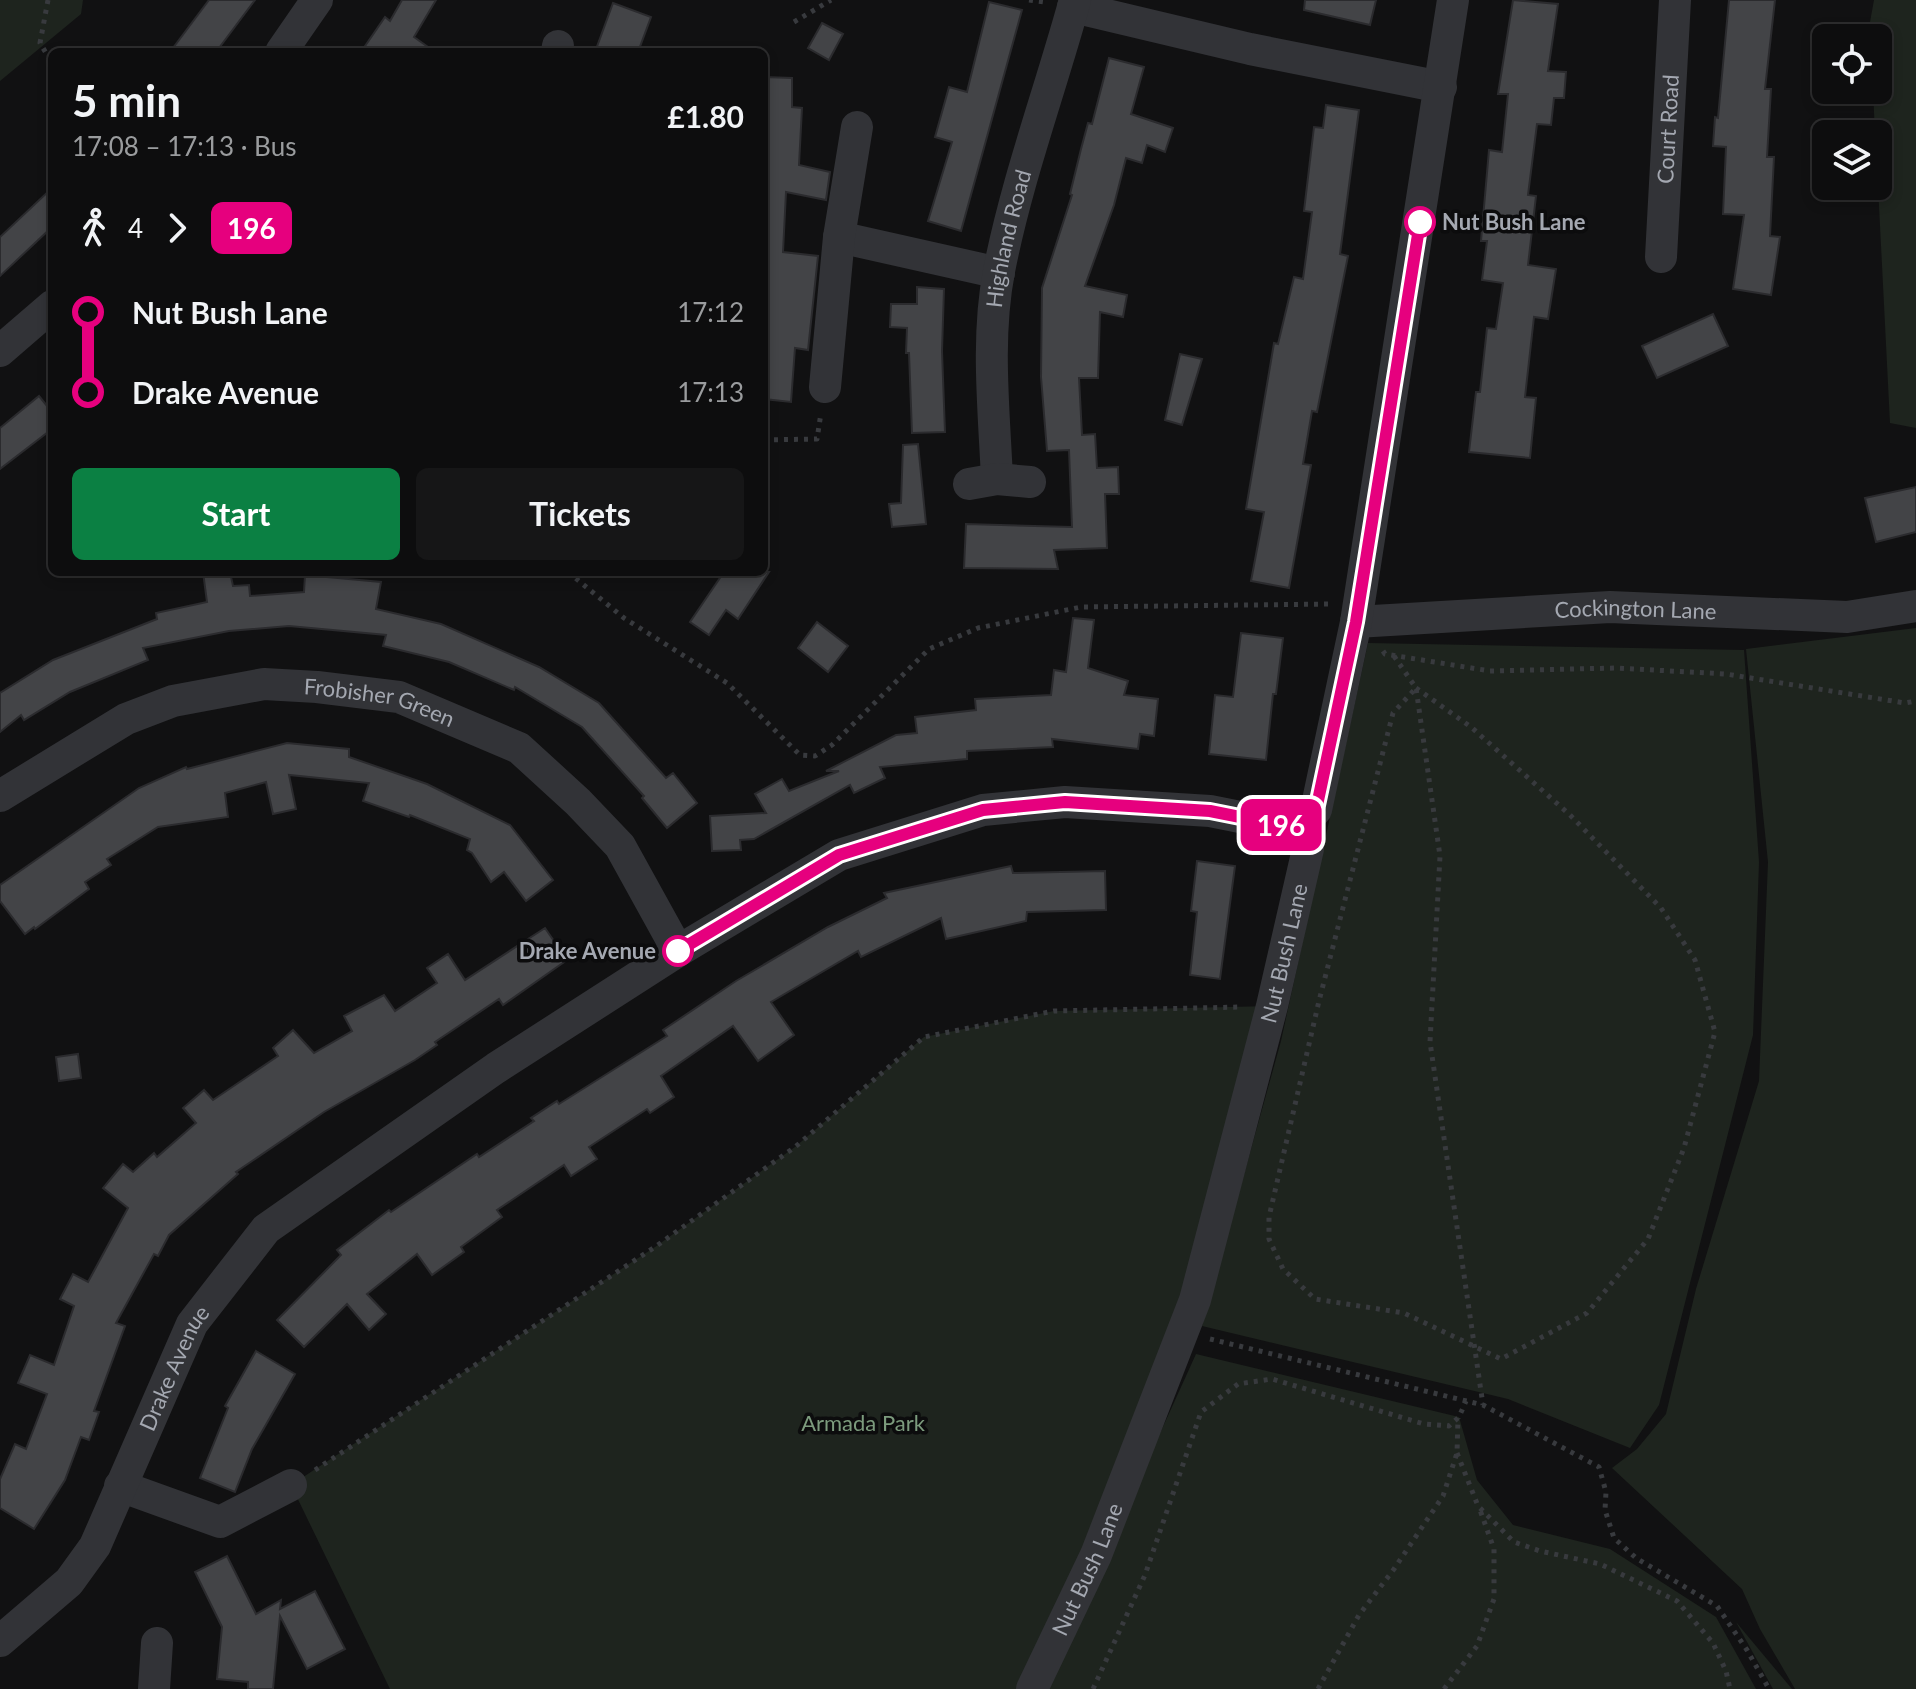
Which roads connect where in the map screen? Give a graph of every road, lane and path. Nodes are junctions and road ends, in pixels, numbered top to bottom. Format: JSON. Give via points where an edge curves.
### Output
{"nodes":[{"id":1,"x":48,"y":0,"type":"edge"},
{"id":2,"x":317,"y":0,"type":"edge"},
{"id":3,"x":831,"y":0,"type":"edge"},
{"id":4,"x":1453,"y":0,"type":"edge"},
{"id":5,"x":1675,"y":0,"type":"edge"},
{"id":6,"x":1074,"y":3,"type":"edge"},
{"id":7,"x":794,"y":22,"type":"dead end"},
{"id":8,"x":284,"y":48,"type":"edge"},
{"id":9,"x":48,"y":56,"type":"edge"},
{"id":10,"x":1441,"y":87,"type":"junction"},
{"id":11,"x":857,"y":127,"type":"dead end"},
{"id":12,"x":839,"y":237,"type":"junction"},
{"id":13,"x":1661,"y":257,"type":"dead end"},
{"id":14,"x":999,"y":273,"type":"junction"},
{"id":15,"x":48,"y":309,"type":"edge"},
{"id":16,"x":0,"y":351,"type":"edge"},
{"id":17,"x":825,"y":387,"type":"joint"},
{"id":18,"x":768,"y":440,"type":"edge"},
{"id":19,"x":1030,"y":482,"type":"dead end"},
{"id":20,"x":573,"y":576,"type":"edge"},
{"id":21,"x":1916,"y":606,"type":"edge"},
{"id":22,"x":1361,"y":616,"type":"junction"},
{"id":23,"x":1394,"y":656,"type":"junction"},
{"id":24,"x":1416,"y":688,"type":"junction"},
{"id":25,"x":1916,"y":701,"type":"edge"},
{"id":26,"x":0,"y":796,"type":"edge"},
{"id":27,"x":1305,"y":820,"type":"junction"},
{"id":28,"x":678,"y":951,"type":"junction"},
{"id":29,"x":1272,"y":1006,"type":"junction"},
{"id":30,"x":1183,"y":1332,"type":"junction"},
{"id":31,"x":1475,"y":1347,"type":"junction"},
{"id":32,"x":1466,"y":1401,"type":"junction"},
{"id":33,"x":1483,"y":1405,"type":"junction"},
{"id":34,"x":1459,"y":1417,"type":"junction"},
{"id":35,"x":1457,"y":1453,"type":"junction"},
{"id":36,"x":291,"y":1485,"type":"joint"},
{"id":37,"x":120,"y":1486,"type":"junction"},
{"id":38,"x":1478,"y":1506,"type":"junction"},
{"id":39,"x":0,"y":1641,"type":"edge"},
{"id":40,"x":157,"y":1643,"type":"dead end"},
{"id":41,"x":154,"y":1689,"type":"edge"},
{"id":42,"x":1032,"y":1689,"type":"edge"},
{"id":43,"x":1093,"y":1689,"type":"edge"},
{"id":44,"x":1318,"y":1689,"type":"edge"},
{"id":45,"x":1444,"y":1689,"type":"edge"},
{"id":46,"x":1730,"y":1689,"type":"edge"},
{"id":47,"x":1769,"y":1689,"type":"edge"}],
"edges":[{"from":1,"to":9,"type":"path","via":[[40,43]]},
{"from":2,"to":8,"type":"street"},
{"from":3,"to":7,"type":"path"},
{"from":4,"to":10,"type":"street","name":"Nut Bush Lane"},
{"from":5,"to":13,"type":"street","name":"Court Road"},
{"from":6,"to":10,"type":"street","name":"Highland Road","via":[[1250,49]]},
{"from":6,"to":14,"type":"street","name":"Highland Road","via":[[1033,133]]},
{"from":10,"to":22,"type":"street","name":"Nut Bush Lane"},
{"from":11,"to":12,"type":"street"},
{"from":12,"to":14,"type":"street"},
{"from":12,"to":17,"type":"street"},
{"from":14,"to":19,"type":"street","name":"Highland Road","via":[[983,482]]},
{"from":15,"to":16,"type":"street"},
{"from":17,"to":18,"type":"path","via":[[817,439]]},
{"from":20,"to":22,"type":"path","via":[[624,618],[727,683],[800,755],[815,756],[929,649],[978,628],[1081,607]]},
{"from":21,"to":22,"type":"street","name":"Cockington Lane","via":[[1847,617],[1610,607]]},
{"from":22,"to":23,"type":"path","via":[[1385,654]]},
{"from":22,"to":27,"type":"street","name":"Nut Bush Lane","via":[[1316,810]]},
{"from":23,"to":24,"type":"path"},
{"from":23,"to":25,"type":"path","via":[[1490,671],[1616,668],[1726,674]]},
{"from":24,"to":31,"type":"path","via":[[1440,856],[1430,1042]]},
{"from":24,"to":31,"type":"path","via":[[1393,713],[1319,1001],[1269,1217],[1269,1239],[1283,1269],[1315,1299],[1404,1313]]},
{"from":24,"to":31,"type":"path","via":[[1471,727],[1570,815],[1661,908],[1695,960],[1715,1032],[1684,1148],[1648,1239],[1587,1313],[1501,1359]]},
{"from":26,"to":28,"type":"street","name":"Frobisher Green","via":[[126,719],[173,701],[264,684],[399,697],[519,748],[620,846]]},
{"from":27,"to":28,"type":"street","name":"Drake Avenue","via":[[1285,826],[1210,811],[1065,802],[983,810],[839,855]]},
{"from":27,"to":29,"type":"street","name":"Nut Bush Lane","via":[[1308,849]]},
{"from":28,"to":37,"type":"street","name":"Drake Avenue","via":[[496,1068],[266,1229],[192,1324]]},
{"from":29,"to":30,"type":"street","name":"Nut Bush Lane"},
{"from":29,"to":36,"type":"path","via":[[1054,1011],[924,1037],[795,1147],[655,1247]]},
{"from":30,"to":32,"type":"path"},
{"from":30,"to":42,"type":"street","name":"Nut Bush Lane","via":[[1096,1555]]},
{"from":31,"to":33,"type":"path"},
{"from":32,"to":33,"type":"path"},
{"from":32,"to":34,"type":"path"},
{"from":33,"to":47,"type":"path","via":[[1599,1467],[1614,1538],[1636,1558],[1717,1606]]},
{"from":34,"to":35,"type":"path"},
{"from":34,"to":43,"type":"path","via":[[1449,1426],[1424,1424],[1272,1379],[1238,1384],[1201,1412],[1145,1575]]},
{"from":35,"to":38,"type":"path"},
{"from":35,"to":44,"type":"path","via":[[1443,1496],[1359,1615]]},
{"from":36,"to":37,"type":"street","via":[[220,1522]]},
{"from":37,"to":39,"type":"street","name":"Drake Avenue","via":[[95,1546],[69,1582]]},
{"from":38,"to":45,"type":"path","via":[[1494,1549],[1494,1599],[1477,1646]]},
{"from":38,"to":46,"type":"path","via":[[1514,1542],[1600,1564],[1677,1601],[1713,1643]]},
{"from":40,"to":41,"type":"street"}]}
